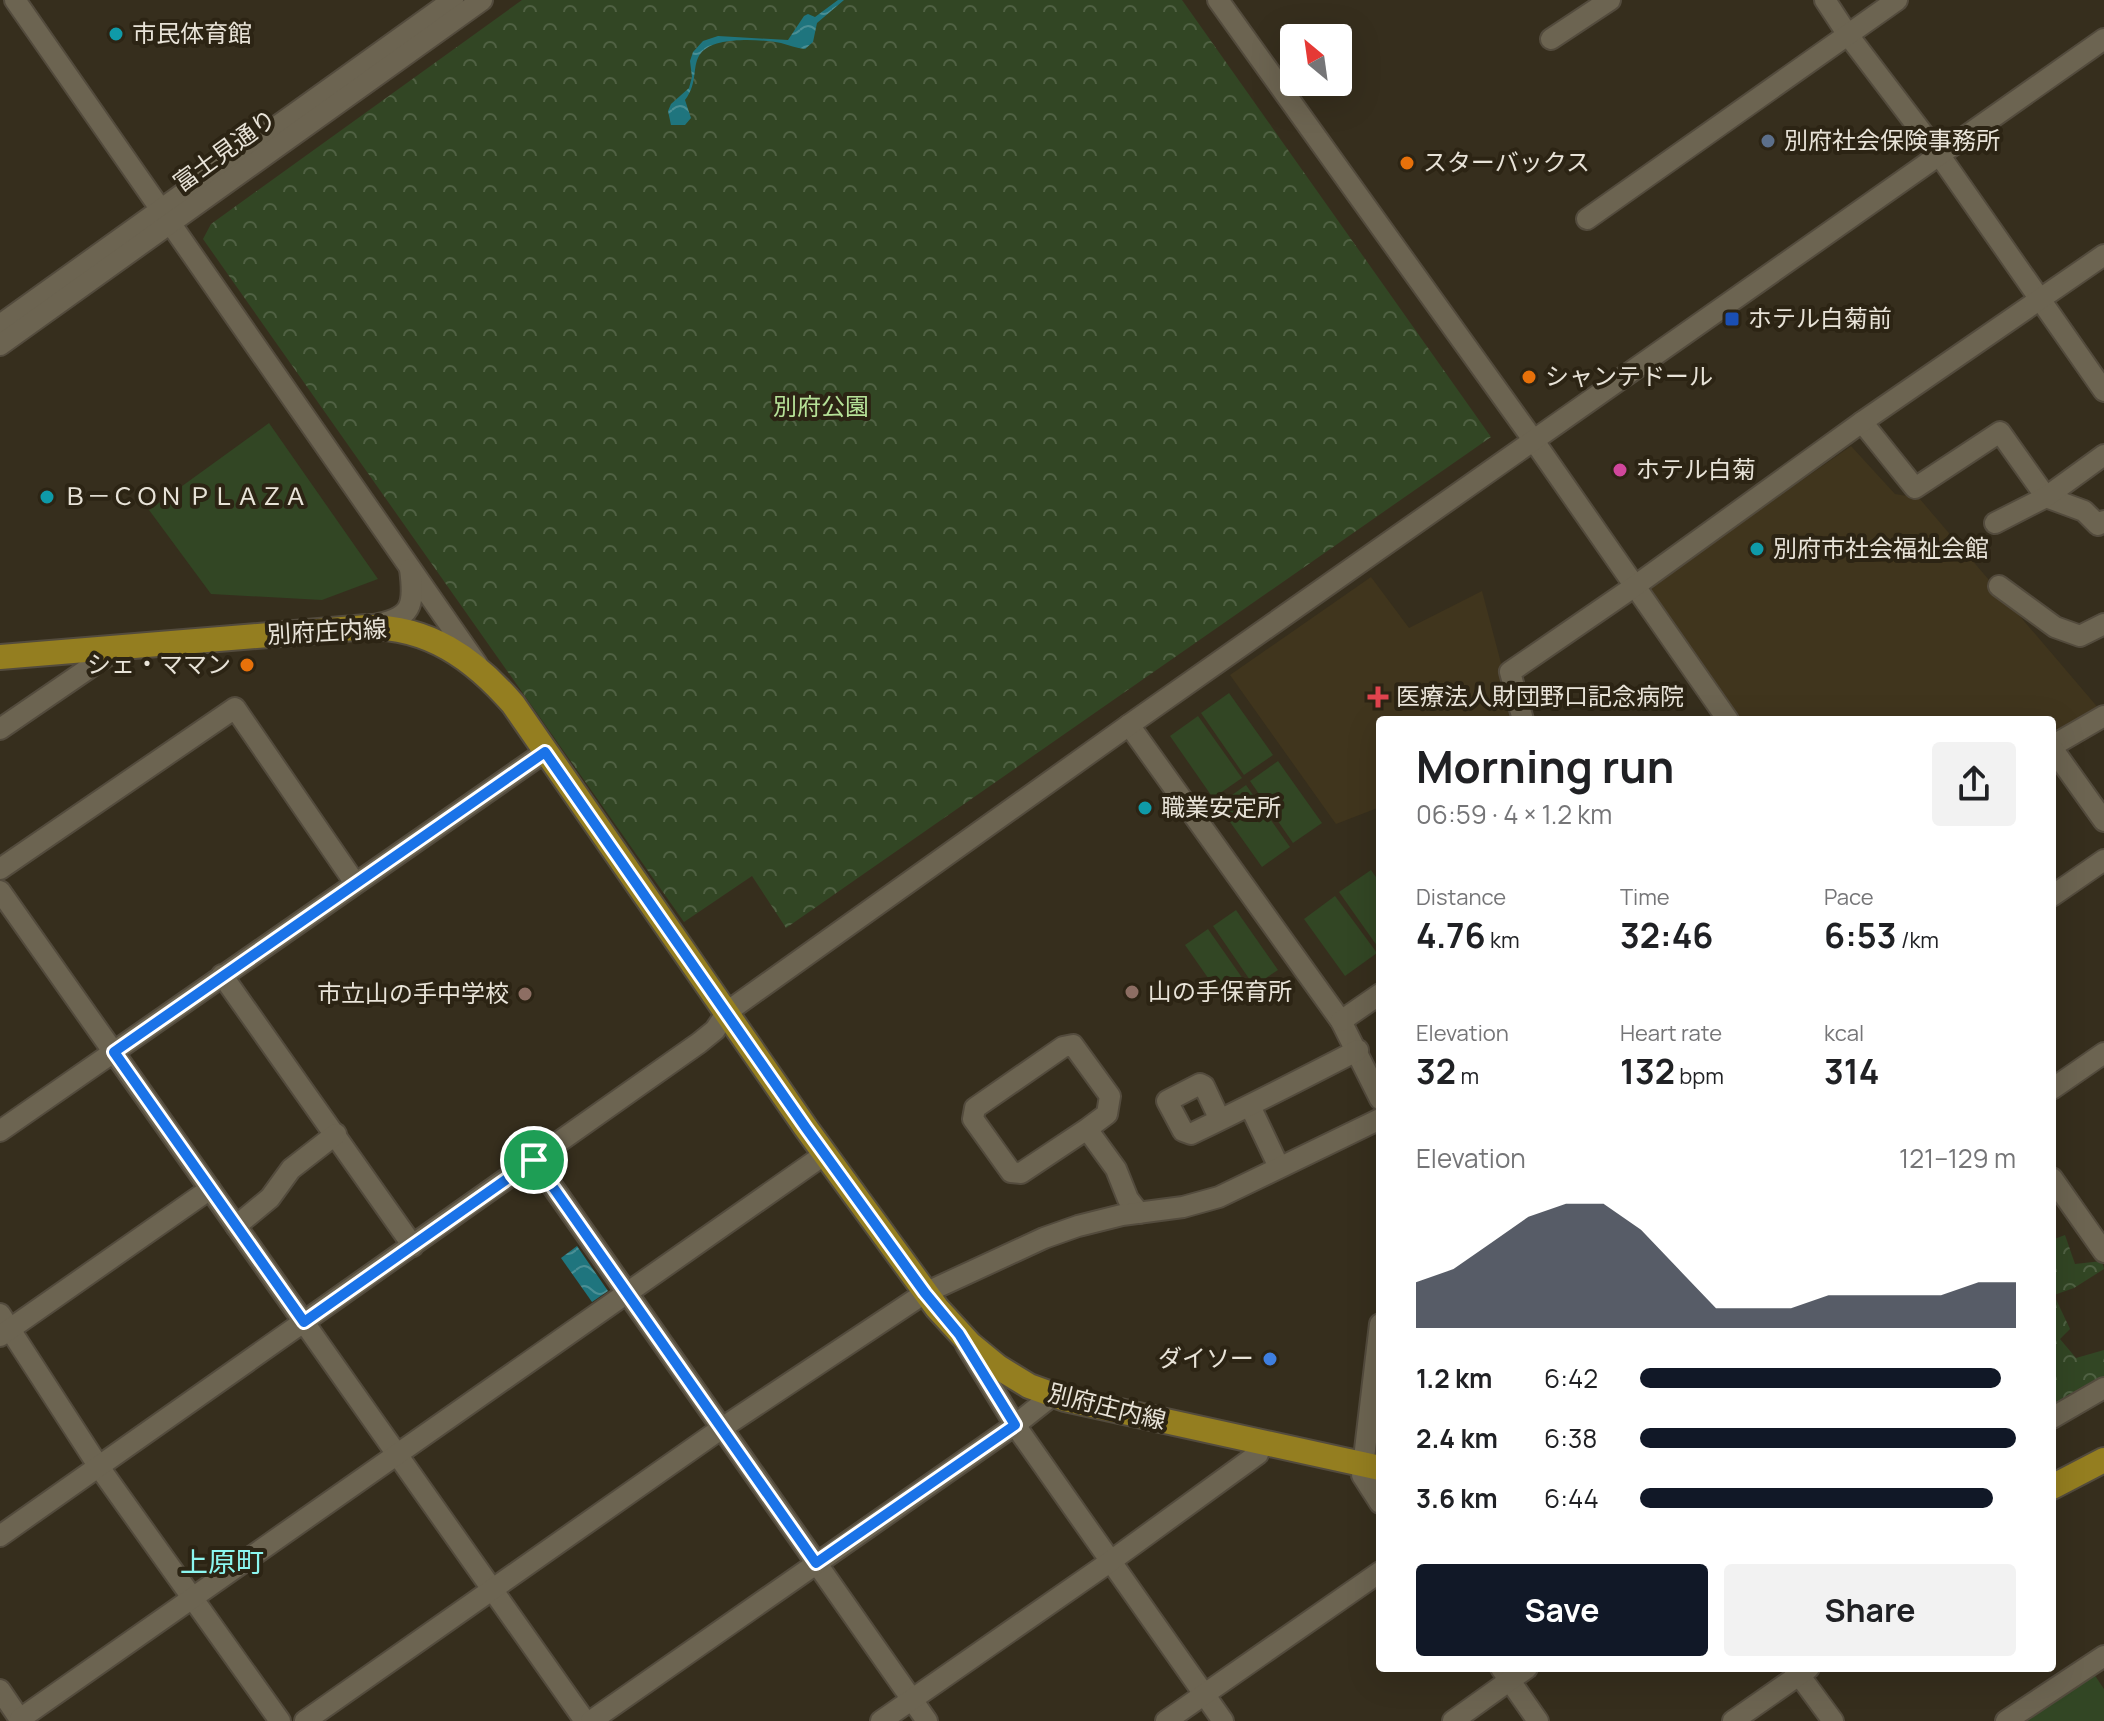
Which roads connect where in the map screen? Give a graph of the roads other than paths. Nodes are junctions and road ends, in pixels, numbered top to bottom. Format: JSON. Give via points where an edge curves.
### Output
{"nodes":[{"id":1,"x":15,"y":0,"type":"edge"},
{"id":2,"x":453,"y":0,"type":"edge"},
{"id":3,"x":482,"y":0,"type":"edge"},
{"id":4,"x":1218,"y":0,"type":"edge"},
{"id":5,"x":1610,"y":0,"type":"edge"},
{"id":6,"x":1825,"y":0,"type":"edge"},
{"id":7,"x":1897,"y":0,"type":"edge"},
{"id":8,"x":1848,"y":35,"type":"junction"},
{"id":9,"x":1551,"y":39,"type":"dead end"},
{"id":10,"x":2104,"y":39,"type":"edge"},
{"id":11,"x":1940,"y":156,"type":"junction"},
{"id":12,"x":167,"y":215,"type":"junction"},
{"id":13,"x":1587,"y":219,"type":"dead end"},
{"id":14,"x":2104,"y":255,"type":"edge"},
{"id":15,"x":2042,"y":299,"type":"junction"},
{"id":16,"x":0,"y":325,"type":"edge"},
{"id":17,"x":0,"y":345,"type":"edge"},
{"id":18,"x":2104,"y":391,"type":"edge"},
{"id":19,"x":1862,"y":422,"type":"junction"},
{"id":20,"x":1534,"y":441,"type":"junction"},
{"id":21,"x":2104,"y":455,"type":"edge"},
{"id":22,"x":2046,"y":497,"type":"junction"},
{"id":23,"x":2104,"y":521,"type":"edge"},
{"id":24,"x":1995,"y":523,"type":"dead end"},
{"id":25,"x":410,"y":565,"type":"junction"},
{"id":26,"x":1635,"y":586,"type":"junction"},
{"id":27,"x":1999,"y":586,"type":"dead end"},
{"id":28,"x":2104,"y":624,"type":"edge"},
{"id":29,"x":367,"y":627,"type":"junction"},
{"id":30,"x":117,"y":649,"type":"junction"},
{"id":31,"x":0,"y":657,"type":"edge"},
{"id":32,"x":481,"y":670,"type":"junction"},
{"id":33,"x":1522,"y":716,"type":"edge"},
{"id":34,"x":1725,"y":716,"type":"edge"},
{"id":35,"x":2104,"y":716,"type":"edge"},
{"id":36,"x":1129,"y":725,"type":"junction"},
{"id":37,"x":0,"y":729,"type":"edge"},
{"id":38,"x":2056,"y":745,"type":"edge"},
{"id":39,"x":545,"y":752,"type":"junction"},
{"id":40,"x":2056,"y":753,"type":"edge"},
{"id":41,"x":2104,"y":821,"type":"edge"},
{"id":42,"x":2104,"y":860,"type":"edge"},
{"id":43,"x":0,"y":869,"type":"edge"},
{"id":44,"x":355,"y":883,"type":"junction"},
{"id":45,"x":0,"y":891,"type":"edge"},
{"id":46,"x":2056,"y":893,"type":"edge"},
{"id":47,"x":222,"y":975,"type":"junction"},
{"id":48,"x":1376,"y":997,"type":"edge"},
{"id":49,"x":727,"y":1012,"type":"junction"},
{"id":50,"x":1341,"y":1021,"type":"junction"},
{"id":51,"x":1358,"y":1050,"type":"junction"},
{"id":52,"x":114,"y":1052,"type":"junction"},
{"id":53,"x":2104,"y":1053,"type":"edge"},
{"id":54,"x":2056,"y":1086,"type":"edge"},
{"id":55,"x":1376,"y":1090,"type":"edge"},
{"id":56,"x":1250,"y":1106,"type":"junction"},
{"id":57,"x":1220,"y":1120,"type":"dead end"},
{"id":58,"x":1376,"y":1121,"type":"edge"},
{"id":59,"x":1087,"y":1129,"type":"junction"},
{"id":60,"x":0,"y":1131,"type":"edge"},
{"id":61,"x":336,"y":1134,"type":"junction"},
{"id":62,"x":818,"y":1159,"type":"dead end"},
{"id":63,"x":534,"y":1160,"type":"junction"},
{"id":64,"x":1279,"y":1167,"type":"junction"},
{"id":65,"x":210,"y":1189,"type":"junction"},
{"id":66,"x":2056,"y":1191,"type":"edge"},
{"id":67,"x":1139,"y":1213,"type":"junction"},
{"id":68,"x":236,"y":1226,"type":"junction"},
{"id":69,"x":413,"y":1246,"type":"junction"},
{"id":70,"x":2104,"y":1252,"type":"edge"},
{"id":71,"x":627,"y":1293,"type":"junction"},
{"id":72,"x":925,"y":1293,"type":"junction"},
{"id":73,"x":304,"y":1322,"type":"junction"},
{"id":74,"x":3,"y":1326,"type":"edge"},
{"id":75,"x":959,"y":1334,"type":"junction"},
{"id":76,"x":2104,"y":1388,"type":"edge"},
{"id":77,"x":1053,"y":1395,"type":"junction"},
{"id":78,"x":1376,"y":1395,"type":"edge"},
{"id":79,"x":2056,"y":1416,"type":"edge"},
{"id":80,"x":1015,"y":1425,"type":"junction"},
{"id":81,"x":722,"y":1428,"type":"junction"},
{"id":82,"x":1261,"y":1442,"type":"junction"},
{"id":83,"x":397,"y":1454,"type":"junction"},
{"id":84,"x":2104,"y":1460,"type":"edge"},
{"id":85,"x":1372,"y":1466,"type":"edge"},
{"id":86,"x":99,"y":1467,"type":"junction"},
{"id":87,"x":2056,"y":1485,"type":"edge"},
{"id":88,"x":1376,"y":1497,"type":"edge"},
{"id":89,"x":0,"y":1536,"type":"edge"},
{"id":90,"x":1111,"y":1561,"type":"junction"},
{"id":91,"x":816,"y":1563,"type":"junction"},
{"id":92,"x":1376,"y":1575,"type":"edge"},
{"id":93,"x":493,"y":1590,"type":"junction"},
{"id":94,"x":192,"y":1598,"type":"junction"},
{"id":95,"x":2104,"y":1656,"type":"edge"},
{"id":96,"x":1798,"y":1672,"type":"edge"},
{"id":97,"x":1802,"y":1672,"type":"edge"},
{"id":98,"x":1505,"y":1674,"type":"edge"},
{"id":99,"x":0,"y":1690,"type":"edge"},
{"id":100,"x":1204,"y":1694,"type":"junction"},
{"id":101,"x":912,"y":1699,"type":"junction"},
{"id":102,"x":21,"y":1720,"type":"edge"},
{"id":103,"x":280,"y":1721,"type":"edge"},
{"id":104,"x":305,"y":1721,"type":"edge"},
{"id":105,"x":588,"y":1721,"type":"edge"},
{"id":106,"x":881,"y":1721,"type":"edge"},
{"id":107,"x":927,"y":1721,"type":"edge"},
{"id":108,"x":1166,"y":1721,"type":"edge"},
{"id":109,"x":1223,"y":1721,"type":"edge"},
{"id":110,"x":1453,"y":1721,"type":"edge"},
{"id":111,"x":1538,"y":1721,"type":"edge"},
{"id":112,"x":1733,"y":1721,"type":"edge"},
{"id":113,"x":1833,"y":1721,"type":"edge"},
{"id":114,"x":2006,"y":1721,"type":"edge"}],
"edges":[{"from":1,"to":12,"type":"street"},
{"from":2,"to":12,"type":"street"},
{"from":3,"to":12,"type":"street","name":"富士見通り"},
{"from":4,"to":20,"type":"street"},
{"from":5,"to":9,"type":"street"},
{"from":6,"to":8,"type":"street"},
{"from":7,"to":8,"type":"street"},
{"from":8,"to":11,"type":"street"},
{"from":8,"to":13,"type":"street"},
{"from":10,"to":11,"type":"street"},
{"from":11,"to":15,"type":"street"},
{"from":11,"to":20,"type":"street"},
{"from":12,"to":16,"type":"street"},
{"from":12,"to":17,"type":"street","name":"富士見通り"},
{"from":12,"to":25,"type":"street"},
{"from":14,"to":15,"type":"street"},
{"from":15,"to":18,"type":"street"},
{"from":15,"to":19,"type":"street"},
{"from":19,"to":22,"type":"street","via":[[1915,488],[2000,432]]},
{"from":19,"to":26,"type":"street"},
{"from":20,"to":26,"type":"street"},
{"from":20,"to":36,"type":"street"},
{"from":21,"to":22,"type":"street"},
{"from":22,"to":23,"type":"street","via":[[2084,511],[2098,525]]},
{"from":22,"to":24,"type":"street"},
{"from":25,"to":29,"type":"street","via":[[414,592],[405,613]]},
{"from":25,"to":32,"type":"street"},
{"from":26,"to":33,"type":"street","via":[[1510,672]]},
{"from":26,"to":34,"type":"street"},
{"from":27,"to":28,"type":"street","via":[[2055,627],[2080,636]]},
{"from":29,"to":30,"type":"main road","name":"別府庄内線"},
{"from":29,"to":32,"type":"main road","name":"別府庄内線","via":[[428,637]]},
{"from":30,"to":31,"type":"main road","name":"別府庄内線"},
{"from":30,"to":37,"type":"street"},
{"from":32,"to":39,"type":"main road","name":"別府庄内線","via":[[513,704]]},
{"from":35,"to":38,"type":"street"},
{"from":36,"to":49,"type":"street"},
{"from":36,"to":50,"type":"street"},
{"from":39,"to":44,"type":"street"},
{"from":39,"to":49,"type":"main road","name":"別府庄内線"},
{"from":40,"to":41,"type":"street"},
{"from":42,"to":46,"type":"street"},
{"from":43,"to":44,"type":"street","via":[[235,708]]},
{"from":44,"to":47,"type":"street"},
{"from":45,"to":52,"type":"street"},
{"from":47,"to":52,"type":"street"},
{"from":47,"to":61,"type":"street"},
{"from":48,"to":50,"type":"street"},
{"from":49,"to":63,"type":"street","via":[[699,1043]]},
{"from":49,"to":72,"type":"main road","name":"別府庄内線"},
{"from":50,"to":51,"type":"street"},
{"from":51,"to":55,"type":"street"},
{"from":51,"to":56,"type":"street"},
{"from":52,"to":60,"type":"street"},
{"from":52,"to":65,"type":"street"},
{"from":53,"to":54,"type":"street"},
{"from":56,"to":57,"type":"street"},
{"from":56,"to":64,"type":"street"},
{"from":58,"to":64,"type":"street"},
{"from":59,"to":59,"type":"street","via":[[1021,1173],[1011,1172],[973,1119],[975,1108],[1073,1045],[1110,1096],[1107,1114]]},
{"from":59,"to":67,"type":"street"},
{"from":61,"to":68,"type":"street","via":[[291,1169],[270,1198]]},
{"from":61,"to":69,"type":"street"},
{"from":62,"to":71,"type":"street"},
{"from":63,"to":69,"type":"street"},
{"from":63,"to":71,"type":"street"},
{"from":64,"to":67,"type":"street","via":[[1219,1197]]},
{"from":65,"to":68,"type":"street"},
{"from":65,"to":74,"type":"street"},
{"from":66,"to":70,"type":"street"},
{"from":67,"to":72,"type":"street","via":[[1063,1231]]},
{"from":68,"to":73,"type":"street"},
{"from":69,"to":73,"type":"street"},
{"from":71,"to":81,"type":"street"},
{"from":71,"to":83,"type":"street"},
{"from":72,"to":75,"type":"main road","name":"別府庄内線"},
{"from":72,"to":81,"type":"street"},
{"from":73,"to":83,"type":"street"},
{"from":73,"to":86,"type":"street"},
{"from":74,"to":86,"type":"street"},
{"from":75,"to":77,"type":"main road","name":"別府庄内線","via":[[1007,1373]]},
{"from":75,"to":80,"type":"street"},
{"from":76,"to":79,"type":"street"},
{"from":77,"to":80,"type":"street"},
{"from":77,"to":82,"type":"main road","name":"別府庄内線"},
{"from":78,"to":85,"type":"street"},
{"from":80,"to":90,"type":"street"},
{"from":80,"to":91,"type":"street"},
{"from":81,"to":91,"type":"street"},
{"from":81,"to":93,"type":"street"},
{"from":82,"to":85,"type":"main road","name":"別府庄内線"},
{"from":82,"to":90,"type":"street","via":[[1258,1454]]},
{"from":83,"to":93,"type":"street"},
{"from":83,"to":94,"type":"street"},
{"from":84,"to":87,"type":"main road"},
{"from":85,"to":88,"type":"street","via":[[1362,1475]]},
{"from":86,"to":89,"type":"street"},
{"from":86,"to":94,"type":"street"},
{"from":90,"to":100,"type":"street"},
{"from":90,"to":101,"type":"street"},
{"from":91,"to":101,"type":"street"},
{"from":91,"to":105,"type":"street"},
{"from":92,"to":100,"type":"street"},
{"from":93,"to":104,"type":"street"},
{"from":93,"to":105,"type":"street"},
{"from":94,"to":102,"type":"street"},
{"from":94,"to":103,"type":"street"},
{"from":95,"to":114,"type":"street"},
{"from":96,"to":112,"type":"street"},
{"from":97,"to":113,"type":"street"},
{"from":98,"to":110,"type":"street"},
{"from":98,"to":111,"type":"street"},
{"from":99,"to":102,"type":"street"},
{"from":100,"to":108,"type":"street"},
{"from":100,"to":109,"type":"street"},
{"from":101,"to":106,"type":"street"},
{"from":101,"to":107,"type":"street"}]}
